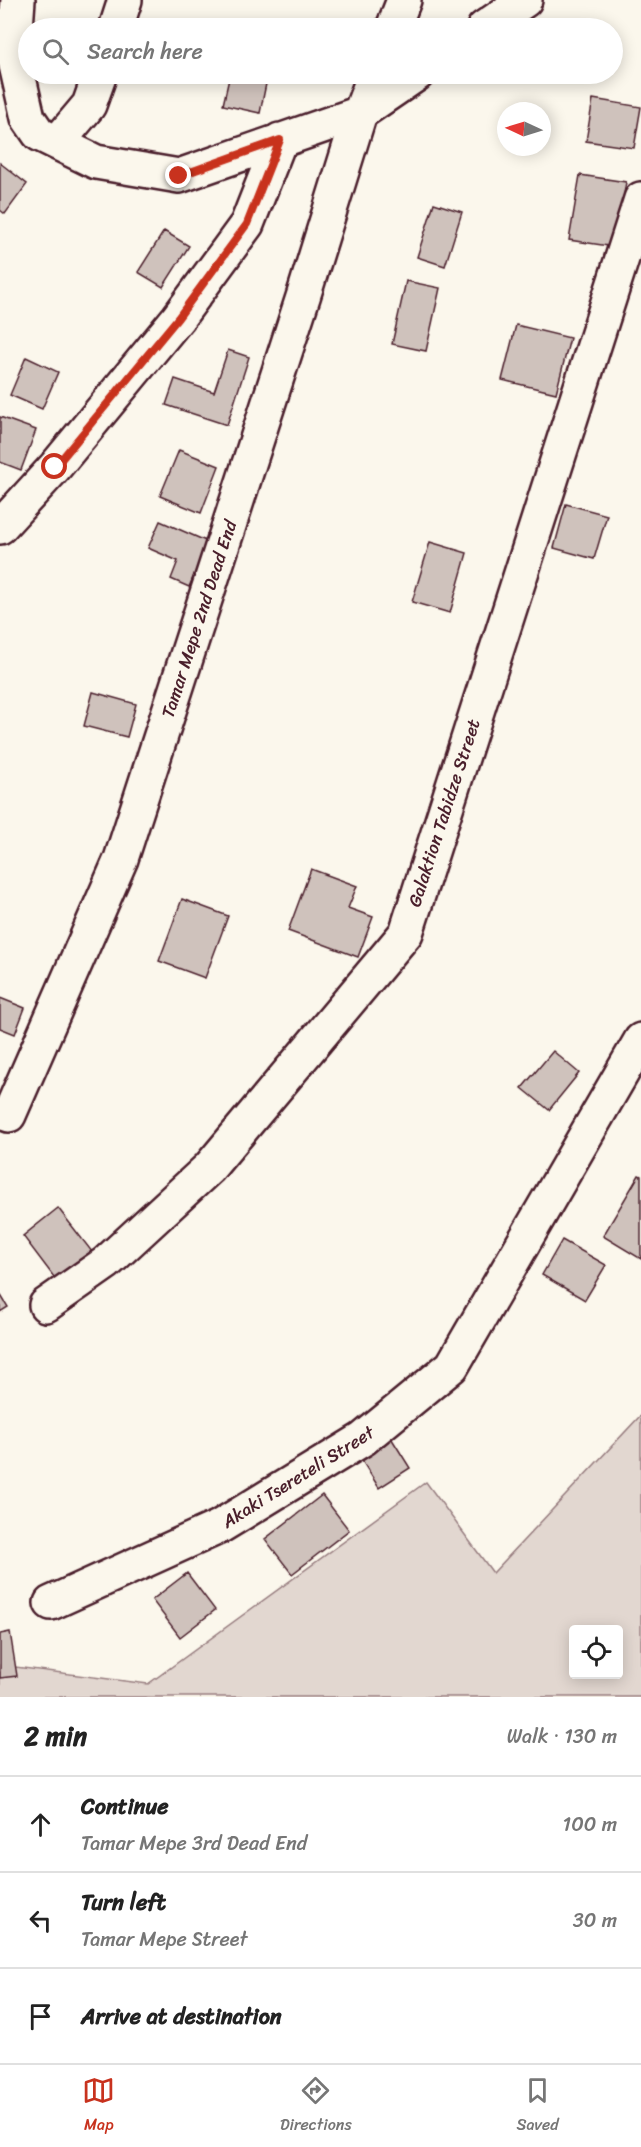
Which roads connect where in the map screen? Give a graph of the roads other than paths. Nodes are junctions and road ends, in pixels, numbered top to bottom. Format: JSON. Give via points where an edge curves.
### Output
{"nodes":[{"id":1,"x":18,"y":0,"type":"edge"},
{"id":2,"x":125,"y":0,"type":"edge"},
{"id":3,"x":404,"y":0,"type":"edge"},
{"id":4,"x":525,"y":0,"type":"edge"},
{"id":5,"x":119,"y":18,"type":"edge"},
{"id":6,"x":397,"y":18,"type":"edge"},
{"id":7,"x":499,"y":18,"type":"edge"},
{"id":8,"x":18,"y":74,"type":"edge"},
{"id":9,"x":20,"y":84,"type":"edge"},
{"id":10,"x":96,"y":84,"type":"edge"},
{"id":11,"x":371,"y":84,"type":"edge"},
{"id":12,"x":402,"y":84,"type":"edge"},
{"id":13,"x":360,"y":113,"type":"junction"},
{"id":14,"x":280,"y":140,"type":"junction"},
{"id":15,"x":57,"y":143,"type":"junction"},
{"id":16,"x":641,"y":199,"type":"edge"},
{"id":17,"x":0,"y":527,"type":"edge"},
{"id":18,"x":641,"y":1040,"type":"edge"},
{"id":19,"x":9,"y":1115,"type":"dead end"},
{"id":20,"x":46,"y":1305,"type":"dead end"},
{"id":21,"x":51,"y":1603,"type":"dead end"}],
"edges":[{"from":1,"to":8,"type":"street","via":[[14,56]]},
{"from":2,"to":5,"type":"street"},
{"from":3,"to":6,"type":"street"},
{"from":4,"to":7,"type":"street"},
{"from":9,"to":15,"type":"street","via":[[28,118],[39,134]]},
{"from":10,"to":15,"type":"street","via":[[89,105]]},
{"from":11,"to":13,"type":"street","name":"Tamar Mepe 2nd Dead End"},
{"from":12,"to":13,"type":"street"},
{"from":13,"to":14,"type":"street"},
{"from":13,"to":19,"type":"street","name":"Tamar Mepe 2nd Dead End","via":[[121,859]]},
{"from":14,"to":15,"type":"street","via":[[179,176],[96,162]]},
{"from":14,"to":17,"type":"street","via":[[247,224],[178,318]]},
{"from":16,"to":20,"type":"street","name":"Galaktion Tabidze Street","via":[[406,933],[209,1168],[106,1263]]},
{"from":18,"to":21,"type":"street","name":"Akaki Tsereteli Street","via":[[452,1366],[363,1439],[219,1527]]}]}
